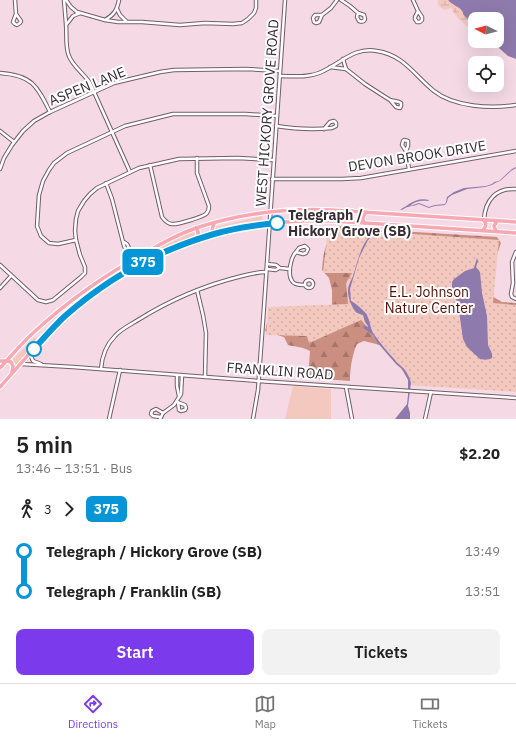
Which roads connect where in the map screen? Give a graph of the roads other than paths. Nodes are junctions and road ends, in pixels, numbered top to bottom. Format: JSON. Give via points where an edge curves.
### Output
{"nodes":[{"id":1,"x":15,"y":0,"type":"edge"},
{"id":2,"x":65,"y":0,"type":"edge"},
{"id":3,"x":119,"y":0,"type":"edge"},
{"id":4,"x":256,"y":0,"type":"edge"},
{"id":5,"x":285,"y":0,"type":"edge"},
{"id":6,"x":337,"y":0,"type":"edge"},
{"id":7,"x":341,"y":0,"type":"edge"},
{"id":8,"x":413,"y":0,"type":"edge"},
{"id":9,"x":117,"y":8,"type":"junction"},
{"id":10,"x":418,"y":11,"type":"dead end"},
{"id":11,"x":358,"y":13,"type":"dead end"},
{"id":12,"x":16,"y":14,"type":"dead end"},
{"id":13,"x":84,"y":14,"type":"junction"},
{"id":14,"x":322,"y":15,"type":"dead end"},
{"id":15,"x":105,"y":20,"type":"junction"},
{"id":16,"x":127,"y":22,"type":"junction"},
{"id":17,"x":66,"y":24,"type":"junction"},
{"id":18,"x":342,"y":59,"type":"junction"},
{"id":19,"x":330,"y":67,"type":"junction"},
{"id":20,"x":346,"y":69,"type":"junction"},
{"id":21,"x":280,"y":72,"type":"junction"},
{"id":22,"x":0,"y":73,"type":"edge"},
{"id":23,"x":280,"y":76,"type":"junction"},
{"id":24,"x":94,"y":92,"type":"junction"},
{"id":25,"x":390,"y":100,"type":"dead end"},
{"id":26,"x":516,"y":105,"type":"edge"},
{"id":27,"x":50,"y":112,"type":"junction"},
{"id":28,"x":277,"y":116,"type":"junction"},
{"id":29,"x":276,"y":126,"type":"junction"},
{"id":30,"x":324,"y":129,"type":"dead end"},
{"id":31,"x":0,"y":131,"type":"edge"},
{"id":32,"x":112,"y":132,"type":"junction"},
{"id":33,"x":14,"y":142,"type":"junction"},
{"id":34,"x":406,"y":151,"type":"dead end"},
{"id":35,"x":516,"y":151,"type":"edge"},
{"id":36,"x":196,"y":158,"type":"junction"},
{"id":37,"x":274,"y":160,"type":"junction"},
{"id":38,"x":150,"y":165,"type":"junction"},
{"id":39,"x":0,"y":169,"type":"edge"},
{"id":40,"x":409,"y":169,"type":"junction"},
{"id":41,"x":130,"y":172,"type":"junction"},
{"id":42,"x":272,"y":179,"type":"junction"},
{"id":43,"x":106,"y":184,"type":"junction"},
{"id":44,"x":516,"y":188,"type":"edge"},
{"id":45,"x":270,"y":212,"type":"junction"},
{"id":46,"x":352,"y":212,"type":"junction"},
{"id":47,"x":366,"y":212,"type":"junction"},
{"id":48,"x":484,"y":220,"type":"junction"},
{"id":49,"x":497,"y":221,"type":"junction"},
{"id":50,"x":350,"y":222,"type":"junction"},
{"id":51,"x":516,"y":222,"type":"edge"},
{"id":52,"x":214,"y":223,"type":"junction"},
{"id":53,"x":366,"y":223,"type":"junction"},
{"id":54,"x":269,"y":224,"type":"junction"},
{"id":55,"x":196,"y":228,"type":"junction"},
{"id":56,"x":483,"y":230,"type":"junction"},
{"id":57,"x":496,"y":232,"type":"junction"},
{"id":58,"x":516,"y":233,"type":"edge"},
{"id":59,"x":214,"y":234,"type":"junction"},
{"id":60,"x":76,"y":240,"type":"junction"},
{"id":61,"x":196,"y":240,"type":"junction"},
{"id":62,"x":124,"y":242,"type":"dead end"},
{"id":63,"x":296,"y":252,"type":"dead end"},
{"id":64,"x":516,"y":252,"type":"edge"},
{"id":65,"x":267,"y":264,"type":"junction"},
{"id":66,"x":0,"y":265,"type":"edge"},
{"id":67,"x":280,"y":268,"type":"junction"},
{"id":68,"x":290,"y":269,"type":"junction"},
{"id":69,"x":266,"y":270,"type":"junction"},
{"id":70,"x":11,"y":276,"type":"junction"},
{"id":71,"x":304,"y":285,"type":"dead end"},
{"id":72,"x":0,"y":288,"type":"edge"},
{"id":73,"x":196,"y":290,"type":"junction"},
{"id":74,"x":516,"y":300,"type":"edge"},
{"id":75,"x":30,"y":354,"type":"junction"},
{"id":76,"x":0,"y":361,"type":"edge"},
{"id":77,"x":7,"y":361,"type":"junction"},
{"id":78,"x":21,"y":364,"type":"junction"},
{"id":79,"x":43,"y":365,"type":"junction"},
{"id":80,"x":0,"y":368,"type":"edge"},
{"id":81,"x":101,"y":369,"type":"junction"},
{"id":82,"x":120,"y":370,"type":"junction"},
{"id":83,"x":12,"y":374,"type":"junction"},
{"id":84,"x":177,"y":375,"type":"junction"},
{"id":85,"x":182,"y":375,"type":"junction"},
{"id":86,"x":205,"y":377,"type":"junction"},
{"id":87,"x":258,"y":381,"type":"junction"},
{"id":88,"x":0,"y":387,"type":"edge"},
{"id":89,"x":346,"y":387,"type":"junction"},
{"id":90,"x":431,"y":392,"type":"junction"},
{"id":91,"x":179,"y":397,"type":"junction"},
{"id":92,"x":516,"y":398,"type":"edge"},
{"id":93,"x":163,"y":413,"type":"junction"},
{"id":94,"x":160,"y":418,"type":"edge"},
{"id":95,"x":109,"y":419,"type":"edge"},
{"id":96,"x":254,"y":419,"type":"edge"},
{"id":97,"x":352,"y":419,"type":"edge"},
{"id":98,"x":424,"y":419,"type":"edge"}],
"edges":[{"from":1,"to":12,"type":"street"},
{"from":2,"to":13,"type":"street","via":[[73,9]]},
{"from":2,"to":17,"type":"street"},
{"from":3,"to":9,"type":"street"},
{"from":4,"to":16,"type":"street","via":[[252,16],[236,24],[180,25]]},
{"from":5,"to":21,"type":"street","name":"WEST HICKORY GROVE ROAD"},
{"from":6,"to":14,"type":"street"},
{"from":7,"to":11,"type":"street"},
{"from":8,"to":10,"type":"street"},
{"from":9,"to":15,"type":"street","via":[[115,13]]},
{"from":9,"to":16,"type":"street"},
{"from":13,"to":15,"type":"street"},
{"from":13,"to":17,"type":"street","via":[[73,16]]},
{"from":15,"to":16,"type":"street"},
{"from":17,"to":24,"type":"street","via":[[69,56]]},
{"from":18,"to":19,"type":"street"},
{"from":18,"to":20,"type":"street"},
{"from":18,"to":26,"type":"street","via":[[353,53],[381,51],[404,63],[438,94],[451,100],[482,106]]},
{"from":19,"to":20,"type":"street"},
{"from":19,"to":23,"type":"street","via":[[310,75]]},
{"from":20,"to":25,"type":"street"},
{"from":21,"to":23,"type":"street","name":"WEST HICKORY GROVE ROAD"},
{"from":21,"to":24,"type":"street","name":"ASPEN LANE","via":[[246,69],[170,70],[118,82]]},
{"from":22,"to":27,"type":"street","via":[[18,75],[32,82]]},
{"from":23,"to":28,"type":"street","name":"WEST HICKORY GROVE ROAD"},
{"from":24,"to":27,"type":"street","name":"ASPEN LANE"},
{"from":24,"to":32,"type":"street"},
{"from":27,"to":33,"type":"street","name":"ASPEN LANE","via":[[29,126]]},
{"from":28,"to":29,"type":"street","name":"WEST HICKORY GROVE ROAD"},
{"from":28,"to":32,"type":"street","via":[[173,114],[130,124]]},
{"from":29,"to":30,"type":"street"},
{"from":29,"to":37,"type":"street","name":"WEST HICKORY GROVE ROAD"},
{"from":31,"to":33,"type":"street"},
{"from":32,"to":41,"type":"street"},
{"from":32,"to":60,"type":"street","via":[[62,156],[51,167],[41,186],[37,224],[41,236],[55,244]]},
{"from":33,"to":39,"type":"street","name":"ASPEN LANE"},
{"from":34,"to":40,"type":"street"},
{"from":35,"to":40,"type":"street","name":"DEVON BROOK DRIVE"},
{"from":36,"to":37,"type":"street"},
{"from":36,"to":38,"type":"street","via":[[179,158]]},
{"from":36,"to":38,"type":"street","via":[[197,173],[209,206],[208,211],[204,216],[177,224],[170,224],[162,217]]},
{"from":37,"to":42,"type":"street","name":"WEST HICKORY GROVE ROAD"},
{"from":38,"to":41,"type":"street"},
{"from":40,"to":42,"type":"street","name":"DEVON BROOK DRIVE","via":[[355,178]]},
{"from":41,"to":43,"type":"street"},
{"from":42,"to":45,"type":"street","name":"WEST HICKORY GROVE ROAD"},
{"from":43,"to":60,"type":"street","via":[[91,192],[79,208],[75,223]]},
{"from":43,"to":62,"type":"street"},
{"from":44,"to":48,"type":"street","via":[[505,189],[492,196],[487,204]]},
{"from":45,"to":46,"type":"highway"},
{"from":45,"to":52,"type":"highway"},
{"from":45,"to":54,"type":"street","name":"WEST HICKORY GROVE ROAD"},
{"from":46,"to":47,"type":"highway"},
{"from":46,"to":50,"type":"highway"},
{"from":47,"to":48,"type":"highway"},
{"from":47,"to":53,"type":"highway","via":[[363,218]]},
{"from":48,"to":49,"type":"highway"},
{"from":48,"to":56,"type":"highway","via":[[486,226]]},
{"from":49,"to":51,"type":"highway"},
{"from":49,"to":57,"type":"highway","via":[[494,227]]},
{"from":50,"to":53,"type":"highway"},
{"from":50,"to":54,"type":"highway","via":[[308,221]]},
{"from":52,"to":55,"type":"highway"},
{"from":52,"to":59,"type":"highway"},
{"from":53,"to":56,"type":"highway"},
{"from":54,"to":59,"type":"highway"},
{"from":54,"to":65,"type":"street","name":"WEST HICKORY GROVE ROAD"},
{"from":55,"to":61,"type":"highway"},
{"from":55,"to":77,"type":"highway","via":[[156,246],[101,279],[41,326]]},
{"from":56,"to":57,"type":"highway"},
{"from":57,"to":58,"type":"highway"},
{"from":59,"to":61,"type":"highway"},
{"from":60,"to":70,"type":"street","via":[[85,272],[53,300],[38,300]]},
{"from":61,"to":75,"type":"highway","via":[[153,257],[106,284],[64,317]]},
{"from":63,"to":68,"type":"street"},
{"from":64,"to":74,"type":"street","via":[[512,262],[511,294]]},
{"from":65,"to":67,"type":"street"},
{"from":65,"to":69,"type":"street","name":"WEST HICKORY GROVE ROAD"},
{"from":66,"to":70,"type":"street"},
{"from":67,"to":68,"type":"street"},
{"from":67,"to":69,"type":"street"},
{"from":68,"to":71,"type":"street","via":[[292,281]]},
{"from":69,"to":73,"type":"street"},
{"from":69,"to":87,"type":"street","name":"WEST HICKORY GROVE ROAD"},
{"from":70,"to":72,"type":"street"},
{"from":73,"to":81,"type":"street","via":[[147,314],[118,333],[105,349]]},
{"from":73,"to":86,"type":"street","via":[[206,333]]},
{"from":75,"to":78,"type":"highway"},
{"from":75,"to":79,"type":"street","via":[[33,360]]},
{"from":76,"to":77,"type":"highway"},
{"from":77,"to":80,"type":"highway"},
{"from":77,"to":83,"type":"highway","via":[[13,364]]},
{"from":78,"to":79,"type":"street","name":"FRANKLIN ROAD"},
{"from":78,"to":83,"type":"highway"},
{"from":79,"to":81,"type":"street","name":"FRANKLIN ROAD"},
{"from":81,"to":82,"type":"street","name":"FRANKLIN ROAD"},
{"from":82,"to":84,"type":"street","name":"FRANKLIN ROAD"},
{"from":82,"to":95,"type":"street"},
{"from":83,"to":88,"type":"highway"},
{"from":84,"to":85,"type":"street","name":"FRANKLIN ROAD"},
{"from":84,"to":91,"type":"street"},
{"from":85,"to":86,"type":"street","name":"FRANKLIN ROAD"},
{"from":85,"to":91,"type":"street","via":[[182,391]]},
{"from":86,"to":87,"type":"street","name":"FRANKLIN ROAD"},
{"from":87,"to":89,"type":"street","name":"FRANKLIN ROAD"},
{"from":87,"to":96,"type":"street","name":"WEST HICKORY GROVE ROAD"},
{"from":89,"to":90,"type":"street","name":"FRANKLIN ROAD"},
{"from":89,"to":97,"type":"street"},
{"from":90,"to":92,"type":"street","name":"FRANKLIN ROAD"},
{"from":90,"to":98,"type":"street"},
{"from":91,"to":93,"type":"street","via":[[177,402]]},
{"from":93,"to":94,"type":"street"},
{"from":93,"to":94,"type":"street","via":[[156,409],[152,411],[153,416]]}]}
